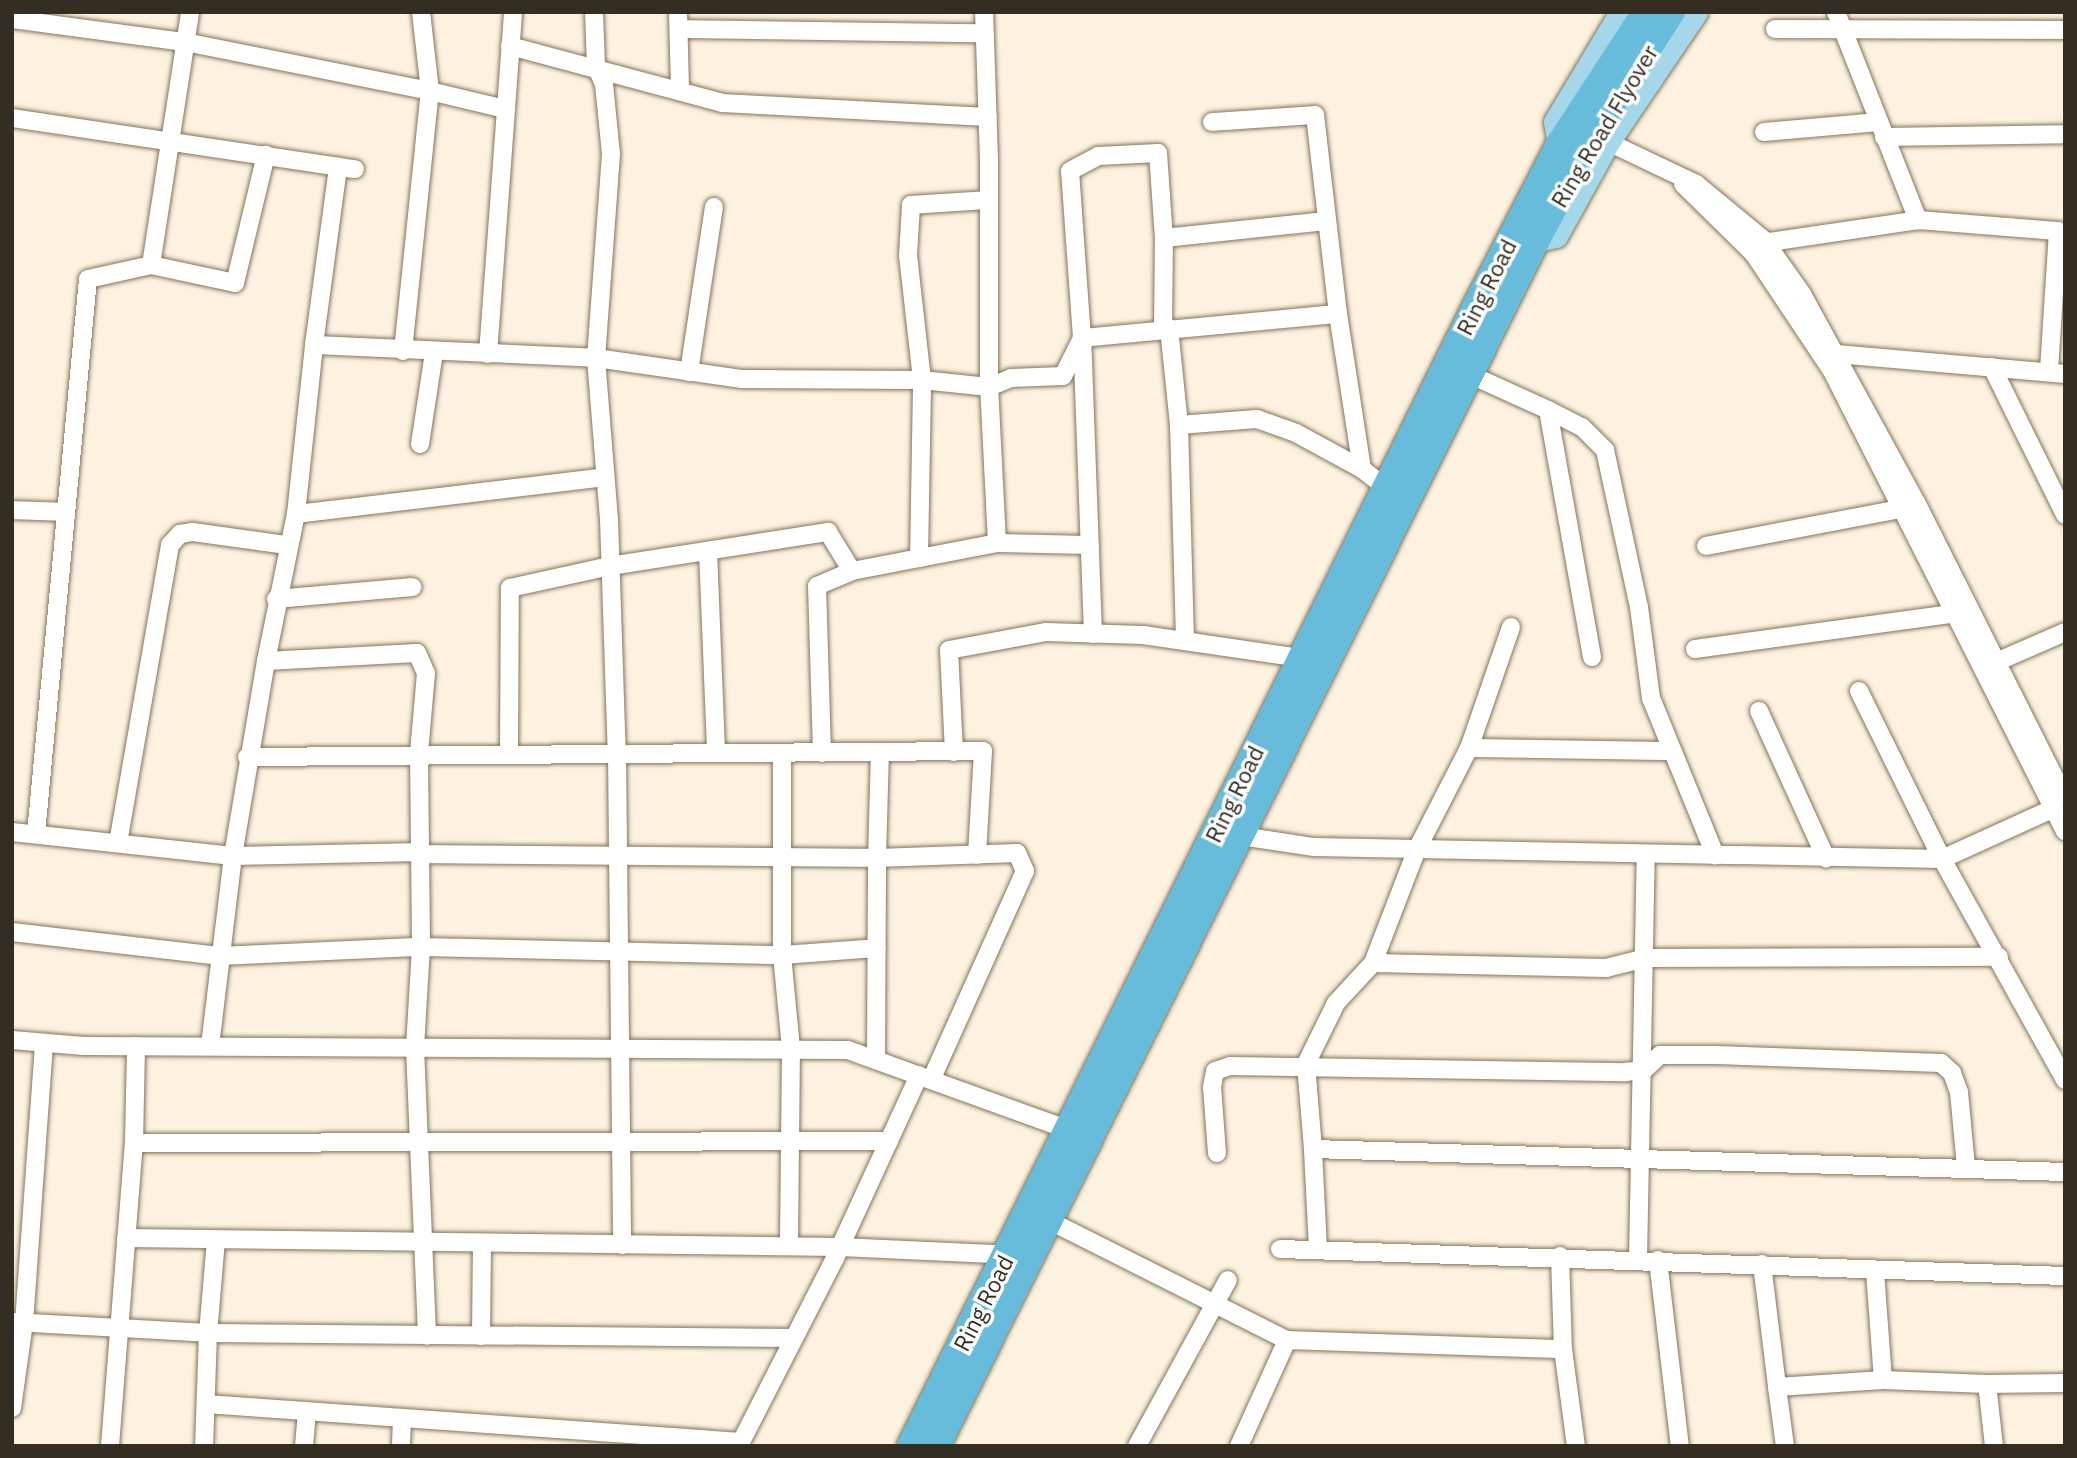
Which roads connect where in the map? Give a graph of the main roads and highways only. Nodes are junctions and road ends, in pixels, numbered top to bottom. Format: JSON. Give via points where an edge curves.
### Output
{"nodes":[{"id":1,"x":1621,"y":12,"type":"edge"},
{"id":2,"x":1645,"y":12,"type":"edge"},
{"id":3,"x":1672,"y":12,"type":"edge"},
{"id":4,"x":1696,"y":12,"type":"edge"},
{"id":5,"x":1559,"y":144,"type":"junction"},
{"id":6,"x":1537,"y":240,"type":"junction"},
{"id":7,"x":1398,"y":496,"type":"junction"},
{"id":8,"x":1019,"y":1255,"type":"junction"},
{"id":9,"x":910,"y":1446,"type":"edge"},
{"id":10,"x":937,"y":1446,"type":"edge"}],
"edges":[{"from":1,"to":5,"type":"main road","via":[[1555,121]]},
{"from":2,"to":5,"type":"highway","name":"Ring Road Flyover"},
{"from":3,"to":6,"type":"highway","name":"Ring Road Flyover","via":[[1597,128]]},
{"from":4,"to":6,"type":"main road","via":[[1608,142],[1556,236]]},
{"from":5,"to":7,"type":"highway","name":"Ring Road"},
{"from":6,"to":7,"type":"highway","name":"Ring Road","via":[[1471,375]]},
{"from":7,"to":8,"type":"highway","name":"Ring Road","via":[[1301,658],[1069,1130]]},
{"from":7,"to":8,"type":"highway","name":"Ring Road","via":[[1241,836],[1048,1220]]},
{"from":8,"to":9,"type":"highway","name":"Ring Road"},
{"from":8,"to":10,"type":"highway","name":"Ring Road"}]}
